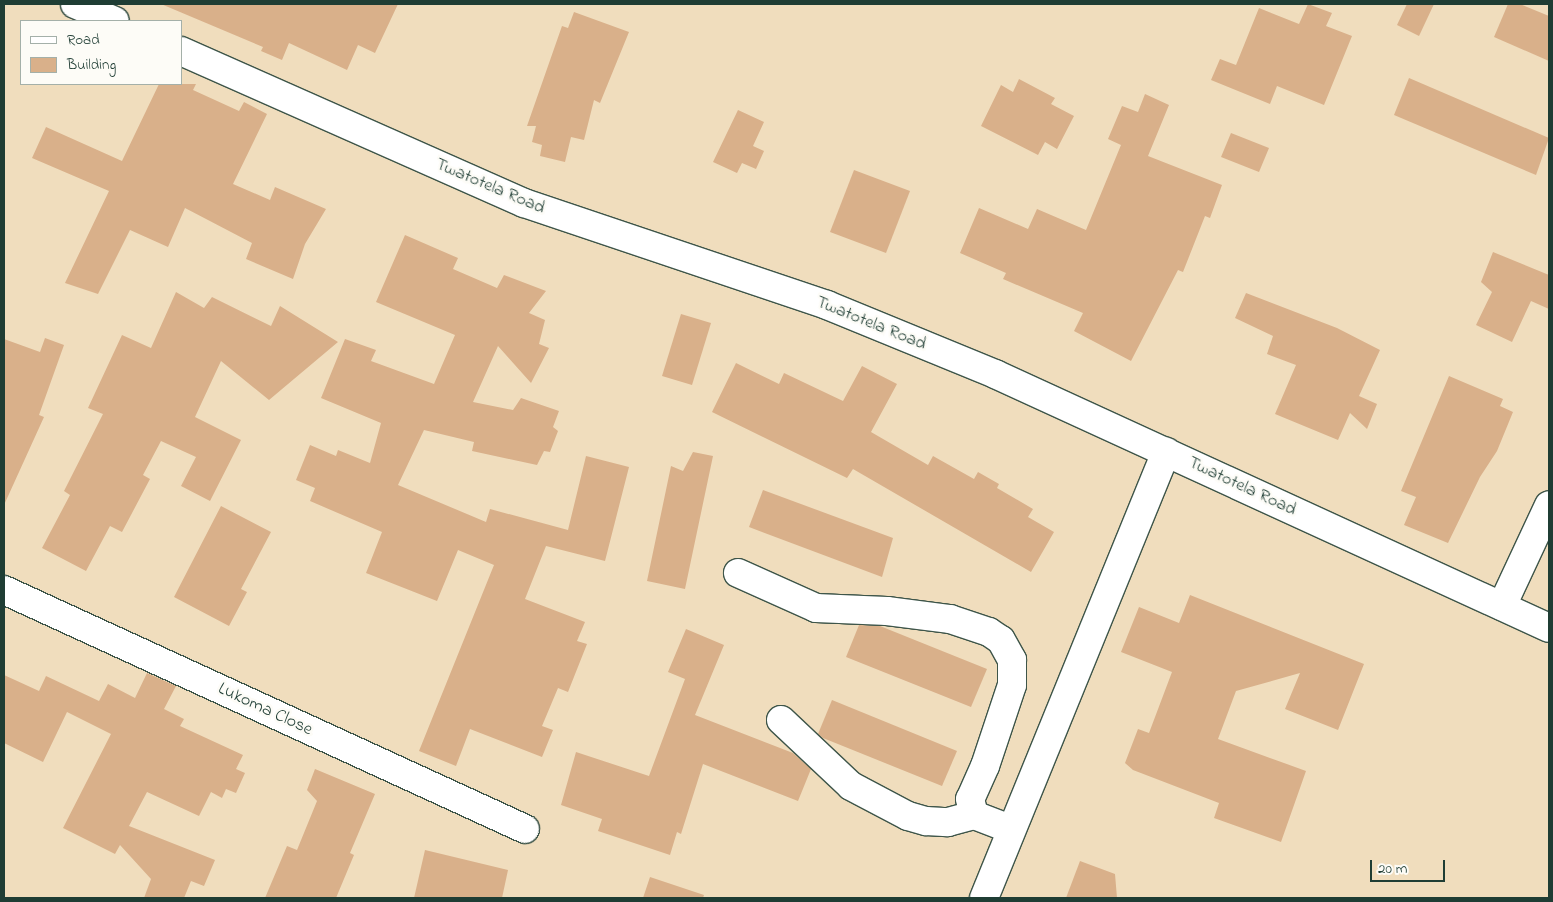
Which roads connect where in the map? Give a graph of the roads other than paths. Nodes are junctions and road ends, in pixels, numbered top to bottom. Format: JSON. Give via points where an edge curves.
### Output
{"nodes":[{"id":1,"x":75,"y":4,"type":"edge"},
{"id":2,"x":112,"y":20,"type":"edge"},
{"id":3,"x":182,"y":51,"type":"edge"},
{"id":4,"x":1166,"y":452,"type":"junction"},
{"id":5,"x":1549,"y":505,"type":"edge"},
{"id":6,"x":738,"y":573,"type":"dead end"},
{"id":7,"x":4,"y":590,"type":"edge"},
{"id":8,"x":1502,"y":606,"type":"junction"},
{"id":9,"x":1549,"y":628,"type":"edge"},
{"id":10,"x":781,"y":720,"type":"dead end"},
{"id":11,"x":974,"y":816,"type":"junction"},
{"id":12,"x":525,"y":829,"type":"dead end"},
{"id":13,"x":1010,"y":829,"type":"junction"},
{"id":14,"x":984,"y":898,"type":"edge"}],
"edges":[{"from":1,"to":2,"type":"street"},
{"from":3,"to":4,"type":"street","name":"Twatotela Road","via":[[524,203],[827,305],[995,374]]},
{"from":4,"to":8,"type":"street","name":"Twatotela Road"},
{"from":4,"to":13,"type":"street"},
{"from":5,"to":8,"type":"street"},
{"from":6,"to":11,"type":"street","via":[[816,608],[887,610],[950,619],[989,632],[1001,640],[1012,660],[1012,686],[985,766],[970,799]]},
{"from":7,"to":12,"type":"street","name":"Lukoma Close"},
{"from":8,"to":9,"type":"street","name":"Twatotela Road"},
{"from":10,"to":11,"type":"street","via":[[851,786],[908,816],[948,822]]},
{"from":11,"to":13,"type":"street"},
{"from":13,"to":14,"type":"street"}]}
